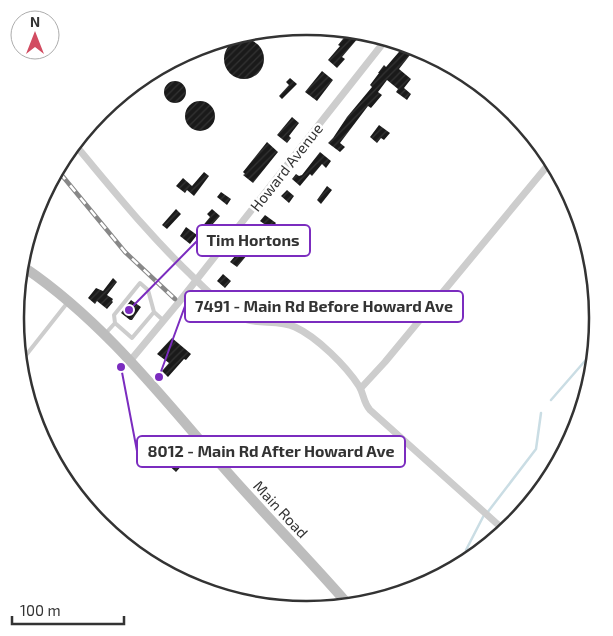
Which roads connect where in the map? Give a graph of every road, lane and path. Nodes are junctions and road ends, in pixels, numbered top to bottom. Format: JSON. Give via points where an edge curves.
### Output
{"nodes":[{"id":1,"x":381,"y":45,"type":"edge"},
{"id":2,"x":79,"y":150,"type":"edge"},
{"id":3,"x":546,"y":168,"type":"edge"},
{"id":4,"x":28,"y":270,"type":"edge"},
{"id":5,"x":197,"y":280,"type":"junction"},
{"id":6,"x":68,"y":301,"type":"junction"},
{"id":7,"x":154,"y":312,"type":"junction"},
{"id":8,"x":164,"y":321,"type":"junction"},
{"id":9,"x":115,"y":323,"type":"junction"},
{"id":10,"x":104,"y":336,"type":"junction"},
{"id":11,"x":26,"y":355,"type":"edge"},
{"id":12,"x":130,"y":361,"type":"junction"},
{"id":13,"x":360,"y":388,"type":"junction"},
{"id":14,"x":499,"y":525,"type":"edge"},
{"id":15,"x":342,"y":598,"type":"edge"}],
"edges":[{"from":1,"to":5,"type":"street","name":"Howard Avenue"},
{"from":2,"to":5,"type":"street","via":[[146,230]]},
{"from":3,"to":13,"type":"street"},
{"from":4,"to":6,"type":"main road","name":"Main Road"},
{"from":5,"to":8,"type":"street","name":"Howard Avenue"},
{"from":5,"to":13,"type":"street","via":[[238,316],[253,322],[284,324],[303,332],[332,355]]},
{"from":6,"to":10,"type":"main road","name":"Main Road"},
{"from":6,"to":11,"type":"lane"},
{"from":7,"to":8,"type":"lane"},
{"from":7,"to":9,"type":"lane","via":[[132,338]]},
{"from":7,"to":9,"type":"lane","via":[[148,290],[140,283],[114,315]]},
{"from":8,"to":12,"type":"street","name":"Howard Avenue"},
{"from":9,"to":10,"type":"lane"},
{"from":10,"to":12,"type":"main road","name":"Main Road"},
{"from":12,"to":15,"type":"main road","name":"Main Road","via":[[250,499]]},
{"from":13,"to":14,"type":"street","via":[[370,410]]}]}
